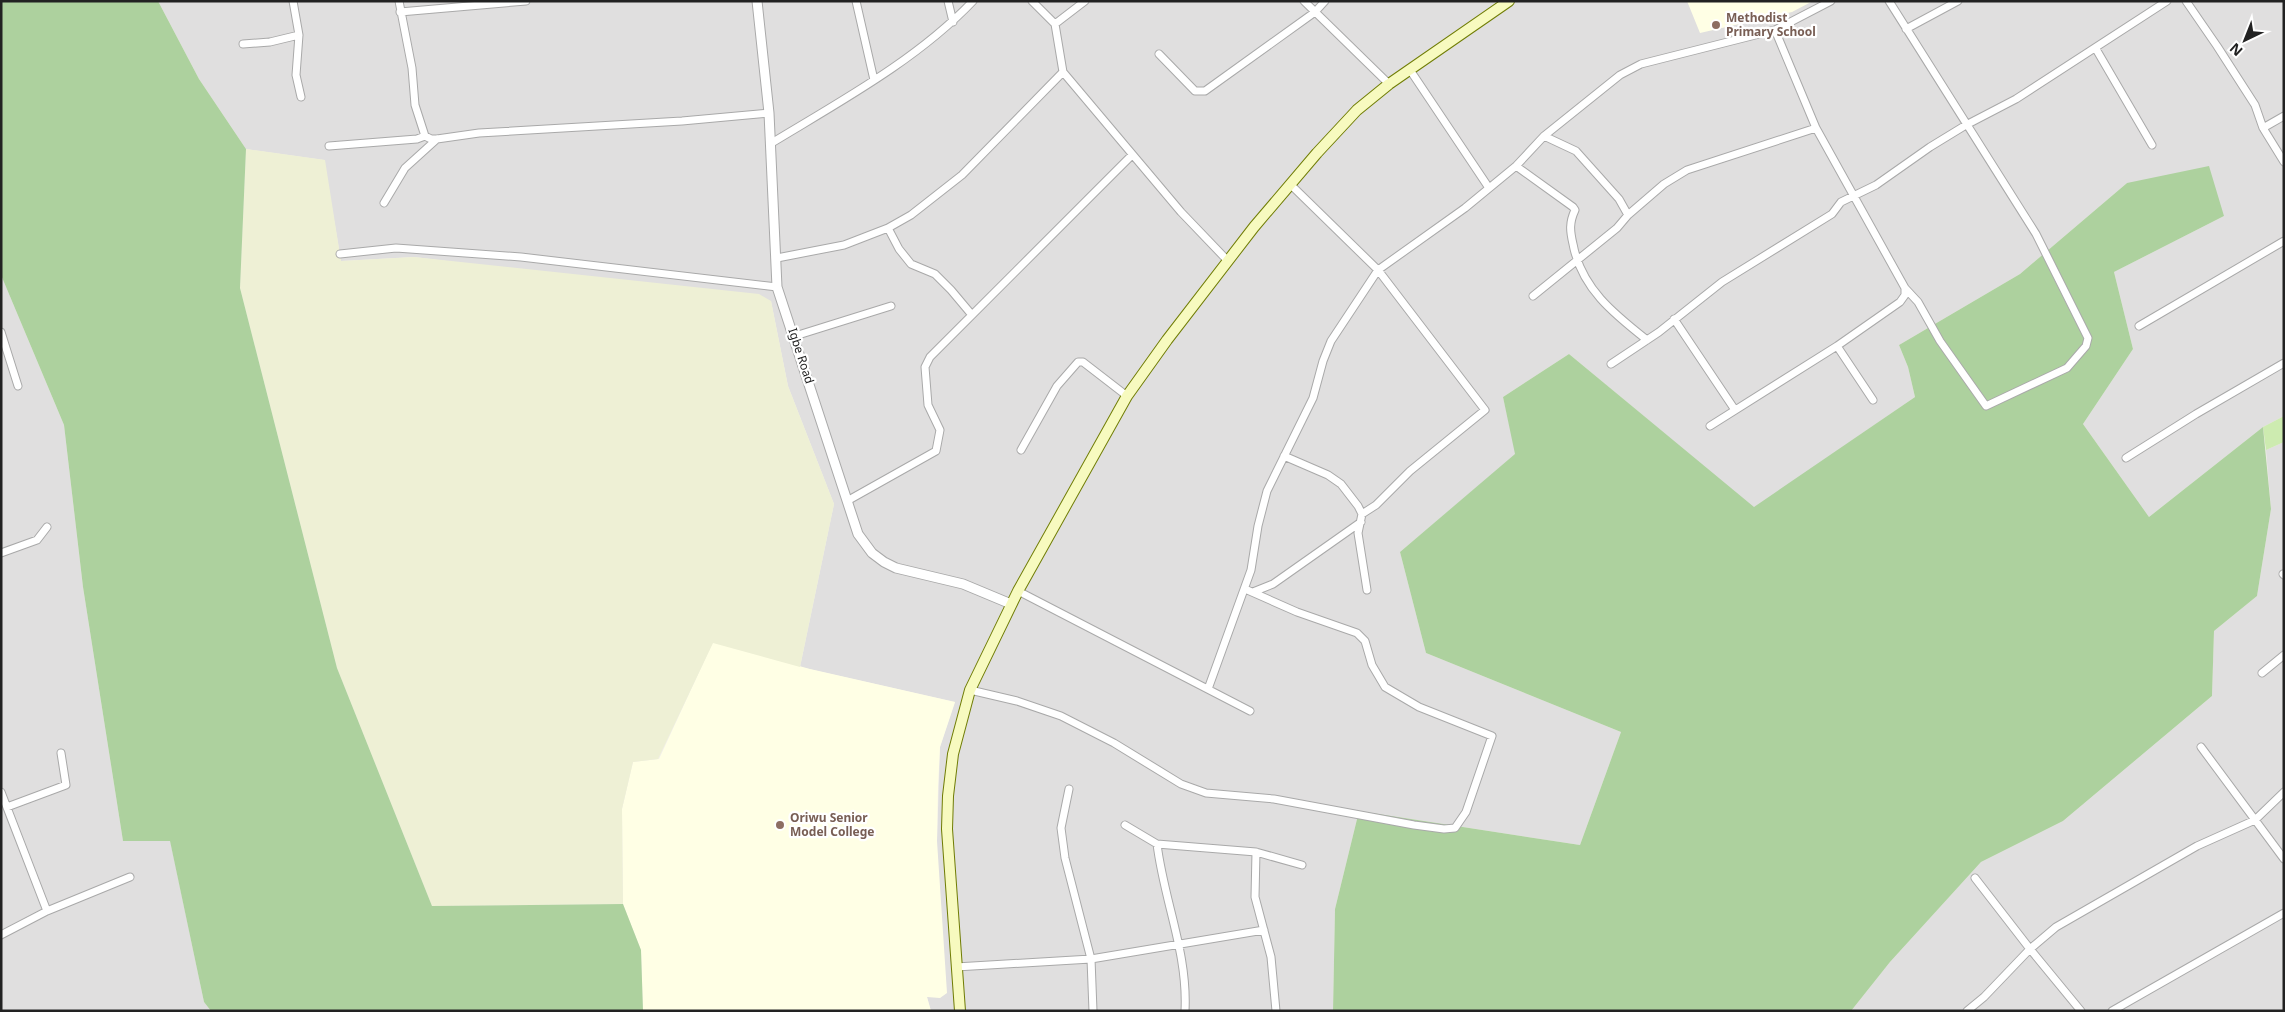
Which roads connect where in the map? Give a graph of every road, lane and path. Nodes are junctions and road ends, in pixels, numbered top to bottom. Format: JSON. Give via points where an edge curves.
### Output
{"nodes":[{"id":1,"x":293,"y":1,"type":"edge"},
{"id":2,"x":400,"y":1,"type":"edge"},
{"id":3,"x":526,"y":1,"type":"edge"},
{"id":4,"x":757,"y":1,"type":"edge"},
{"id":5,"x":856,"y":1,"type":"edge"},
{"id":6,"x":948,"y":1,"type":"edge"},
{"id":7,"x":974,"y":1,"type":"edge"},
{"id":8,"x":1032,"y":1,"type":"edge"},
{"id":9,"x":1085,"y":1,"type":"edge"},
{"id":10,"x":1304,"y":1,"type":"edge"},
{"id":11,"x":1325,"y":1,"type":"edge"},
{"id":12,"x":1509,"y":1,"type":"edge"},
{"id":13,"x":1831,"y":1,"type":"edge"},
{"id":14,"x":1889,"y":1,"type":"edge"},
{"id":15,"x":1958,"y":1,"type":"edge"},
{"id":16,"x":2167,"y":1,"type":"edge"},
{"id":17,"x":2186,"y":1,"type":"edge"},
{"id":18,"x":400,"y":12,"type":"junction"},
{"id":19,"x":1315,"y":12,"type":"junction"},
{"id":20,"x":954,"y":22,"type":"junction"},
{"id":21,"x":1055,"y":24,"type":"junction"},
{"id":22,"x":1906,"y":29,"type":"junction"},
{"id":23,"x":1775,"y":30,"type":"junction"},
{"id":24,"x":299,"y":35,"type":"junction"},
{"id":25,"x":243,"y":44,"type":"dead end"},
{"id":26,"x":2096,"y":49,"type":"junction"},
{"id":27,"x":1159,"y":54,"type":"dead end"},
{"id":28,"x":1410,"y":70,"type":"junction"},
{"id":29,"x":1064,"y":72,"type":"junction"},
{"id":30,"x":874,"y":80,"type":"junction"},
{"id":31,"x":1389,"y":84,"type":"junction"},
{"id":32,"x":301,"y":97,"type":"dead end"},
{"id":33,"x":769,"y":113,"type":"junction"},
{"id":34,"x":2284,"y":116,"type":"edge"},
{"id":35,"x":1966,"y":125,"type":"junction"},
{"id":36,"x":1816,"y":128,"type":"junction"},
{"id":37,"x":2263,"y":128,"type":"junction"},
{"id":38,"x":425,"y":136,"type":"junction"},
{"id":39,"x":1544,"y":136,"type":"junction"},
{"id":40,"x":437,"y":139,"type":"junction"},
{"id":41,"x":770,"y":144,"type":"junction"},
{"id":42,"x":2152,"y":145,"type":"dead end"},
{"id":43,"x":329,"y":146,"type":"dead end"},
{"id":44,"x":1132,"y":154,"type":"junction"},
{"id":45,"x":2284,"y":162,"type":"edge"},
{"id":46,"x":1516,"y":166,"type":"junction"},
{"id":47,"x":1290,"y":184,"type":"junction"},
{"id":48,"x":1489,"y":188,"type":"junction"},
{"id":49,"x":1853,"y":197,"type":"junction"},
{"id":50,"x":384,"y":203,"type":"dead end"},
{"id":51,"x":1628,"y":214,"type":"junction"},
{"id":52,"x":888,"y":228,"type":"junction"},
{"id":53,"x":2284,"y":241,"type":"edge"},
{"id":54,"x":340,"y":254,"type":"dead end"},
{"id":55,"x":777,"y":258,"type":"junction"},
{"id":56,"x":1227,"y":260,"type":"junction"},
{"id":57,"x":1576,"y":262,"type":"junction"},
{"id":58,"x":1378,"y":270,"type":"junction"},
{"id":59,"x":778,"y":287,"type":"junction"},
{"id":60,"x":1905,"y":288,"type":"junction"},
{"id":61,"x":1533,"y":296,"type":"dead end"},
{"id":62,"x":891,"y":306,"type":"dead end"},
{"id":63,"x":972,"y":315,"type":"junction"},
{"id":64,"x":1674,"y":319,"type":"junction"},
{"id":65,"x":2139,"y":326,"type":"dead end"},
{"id":66,"x":1,"y":332,"type":"edge"},
{"id":67,"x":794,"y":336,"type":"junction"},
{"id":68,"x":1646,"y":340,"type":"junction"},
{"id":69,"x":1837,"y":346,"type":"junction"},
{"id":70,"x":2284,"y":363,"type":"edge"},
{"id":71,"x":1611,"y":364,"type":"dead end"},
{"id":72,"x":18,"y":386,"type":"dead end"},
{"id":73,"x":1127,"y":396,"type":"junction"},
{"id":74,"x":1872,"y":400,"type":"dead end"},
{"id":75,"x":1735,"y":410,"type":"junction"},
{"id":76,"x":1710,"y":426,"type":"dead end"},
{"id":77,"x":1021,"y":450,"type":"dead end"},
{"id":78,"x":1284,"y":456,"type":"junction"},
{"id":79,"x":2126,"y":458,"type":"dead end"},
{"id":80,"x":847,"y":501,"type":"junction"},
{"id":81,"x":1362,"y":518,"type":"junction"},
{"id":82,"x":47,"y":526,"type":"dead end"},
{"id":83,"x":1,"y":553,"type":"edge"},
{"id":84,"x":1245,"y":589,"type":"junction"},
{"id":85,"x":1367,"y":590,"type":"dead end"},
{"id":86,"x":1018,"y":591,"type":"junction"},
{"id":87,"x":1253,"y":592,"type":"junction"},
{"id":88,"x":1011,"y":604,"type":"junction"},
{"id":89,"x":2284,"y":655,"type":"edge"},
{"id":90,"x":2262,"y":673,"type":"dead end"},
{"id":91,"x":1208,"y":689,"type":"junction"},
{"id":92,"x":970,"y":690,"type":"junction"},
{"id":93,"x":1250,"y":711,"type":"dead end"},
{"id":94,"x":2201,"y":747,"type":"dead end"},
{"id":95,"x":61,"y":754,"type":"dead end"},
{"id":96,"x":1069,"y":789,"type":"dead end"},
{"id":97,"x":1,"y":792,"type":"edge"},
{"id":98,"x":2284,"y":792,"type":"edge"},
{"id":99,"x":7,"y":807,"type":"junction"},
{"id":100,"x":2255,"y":820,"type":"junction"},
{"id":101,"x":1125,"y":825,"type":"dead end"},
{"id":102,"x":1157,"y":844,"type":"junction"},
{"id":103,"x":1256,"y":852,"type":"junction"},
{"id":104,"x":2284,"y":859,"type":"edge"},
{"id":105,"x":1302,"y":865,"type":"dead end"},
{"id":106,"x":130,"y":876,"type":"dead end"},
{"id":107,"x":1975,"y":878,"type":"dead end"},
{"id":108,"x":47,"y":911,"type":"junction"},
{"id":109,"x":2284,"y":913,"type":"edge"},
{"id":110,"x":1264,"y":930,"type":"junction"},
{"id":111,"x":1,"y":935,"type":"edge"},
{"id":112,"x":1179,"y":943,"type":"junction"},
{"id":113,"x":2030,"y":949,"type":"junction"},
{"id":114,"x":1091,"y":959,"type":"junction"},
{"id":115,"x":956,"y":968,"type":"junction"},
{"id":116,"x":1278,"y":1009,"type":"edge"},
{"id":117,"x":960,"y":1011,"type":"edge"},
{"id":118,"x":1093,"y":1011,"type":"edge"},
{"id":119,"x":1185,"y":1011,"type":"edge"},
{"id":120,"x":1967,"y":1011,"type":"edge"},
{"id":121,"x":2081,"y":1011,"type":"edge"},
{"id":122,"x":2112,"y":1011,"type":"edge"}],
"edges":[{"from":1,"to":24,"type":"street"},
{"from":2,"to":18,"type":"street"},
{"from":3,"to":18,"type":"street"},
{"from":4,"to":33,"type":"street","name":"Igbe Road"},
{"from":5,"to":30,"type":"street"},
{"from":6,"to":20,"type":"street"},
{"from":7,"to":20,"type":"street"},
{"from":8,"to":21,"type":"street"},
{"from":9,"to":21,"type":"street"},
{"from":10,"to":19,"type":"street"},
{"from":11,"to":19,"type":"street"},
{"from":12,"to":28,"type":"main road"},
{"from":13,"to":23,"type":"street"},
{"from":14,"to":22,"type":"street"},
{"from":15,"to":22,"type":"street"},
{"from":16,"to":26,"type":"street"},
{"from":17,"to":37,"type":"street","via":[[2254,105]]},
{"from":18,"to":38,"type":"street","via":[[412,68],[415,105]]},
{"from":19,"to":27,"type":"street","via":[[1199,93]]},
{"from":19,"to":31,"type":"street"},
{"from":20,"to":30,"type":"street"},
{"from":21,"to":29,"type":"street"},
{"from":22,"to":35,"type":"street"},
{"from":23,"to":36,"type":"street"},
{"from":23,"to":39,"type":"street","via":[[1641,64],[1620,75]]},
{"from":24,"to":25,"type":"street"},
{"from":24,"to":32,"type":"street","via":[[296,75]]},
{"from":26,"to":35,"type":"street","via":[[2016,99]]},
{"from":26,"to":42,"type":"street"},
{"from":28,"to":31,"type":"main road"},
{"from":28,"to":48,"type":"street"},
{"from":29,"to":44,"type":"street"},
{"from":29,"to":52,"type":"street","via":[[962,175],[911,215]]},
{"from":30,"to":41,"type":"street"},
{"from":31,"to":47,"type":"main road","via":[[1357,110]]},
{"from":33,"to":40,"type":"street","via":[[478,133]]},
{"from":33,"to":41,"type":"street","name":"Igbe Road"},
{"from":34,"to":37,"type":"street"},
{"from":35,"to":49,"type":"street"},
{"from":35,"to":60,"type":"street","via":[[2036,234],[2088,338],[2086,346],[2067,368],[1986,406],[1940,341],[1918,302]]},
{"from":36,"to":49,"type":"street"},
{"from":36,"to":51,"type":"street","via":[[1687,170],[1664,184]]},
{"from":37,"to":45,"type":"street"},
{"from":38,"to":40,"type":"street"},
{"from":38,"to":43,"type":"street"},
{"from":39,"to":46,"type":"street"},
{"from":39,"to":51,"type":"street","via":[[1576,151]]},
{"from":40,"to":50,"type":"street","via":[[406,168]]},
{"from":41,"to":55,"type":"street","name":"Igbe Road"},
{"from":44,"to":56,"type":"street"},
{"from":44,"to":63,"type":"street"},
{"from":46,"to":48,"type":"street"},
{"from":46,"to":57,"type":"street","via":[[1573,207],[1570,224]]},
{"from":47,"to":56,"type":"main road"},
{"from":47,"to":58,"type":"street"},
{"from":48,"to":58,"type":"street"},
{"from":49,"to":60,"type":"street"},
{"from":49,"to":64,"type":"street","via":[[1841,202],[1832,214],[1797,237],[1722,282]]},
{"from":51,"to":57,"type":"street","via":[[1617,228]]},
{"from":52,"to":55,"type":"street","via":[[844,245]]},
{"from":52,"to":63,"type":"street","via":[[911,264],[934,274]]},
{"from":53,"to":65,"type":"street"},
{"from":54,"to":59,"type":"street","via":[[396,248],[521,257]]},
{"from":55,"to":59,"type":"street","name":"Igbe Road"},
{"from":56,"to":73,"type":"main road"},
{"from":57,"to":61,"type":"street"},
{"from":57,"to":68,"type":"street","via":[[1592,290]]},
{"from":58,"to":78,"type":"street","via":[[1331,341],[1312,398]]},
{"from":58,"to":81,"type":"street","via":[[1485,410],[1410,471]]},
{"from":59,"to":67,"type":"street","name":"Igbe Road"},
{"from":60,"to":69,"type":"street","via":[[1900,302]]},
{"from":62,"to":67,"type":"street"},
{"from":63,"to":80,"type":"street","via":[[934,353],[925,367],[928,405],[940,430],[936,451]]},
{"from":64,"to":68,"type":"street"},
{"from":64,"to":75,"type":"street"},
{"from":66,"to":72,"type":"street"},
{"from":67,"to":80,"type":"street","name":"Igbe Road"},
{"from":68,"to":71,"type":"street"},
{"from":69,"to":74,"type":"street"},
{"from":69,"to":75,"type":"street"},
{"from":70,"to":79,"type":"street"},
{"from":73,"to":77,"type":"street","via":[[1083,362],[1078,362],[1057,386]]},
{"from":73,"to":86,"type":"main road"},
{"from":75,"to":76,"type":"street"},
{"from":78,"to":81,"type":"street","via":[[1341,484]]},
{"from":78,"to":84,"type":"street","via":[[1266,491]]},
{"from":80,"to":88,"type":"street","name":"Igbe Road","via":[[858,534],[872,553],[884,562],[896,568],[963,584]]},
{"from":81,"to":85,"type":"street","via":[[1358,533]]},
{"from":81,"to":87,"type":"street","via":[[1273,584]]},
{"from":82,"to":83,"type":"street","via":[[37,540]]},
{"from":84,"to":87,"type":"street"},
{"from":84,"to":91,"type":"street"},
{"from":86,"to":88,"type":"main road"},
{"from":86,"to":91,"type":"street"},
{"from":87,"to":92,"type":"street","via":[[1357,633],[1366,642],[1372,665],[1385,687],[1419,707],[1492,736],[1466,812],[1455,828],[1414,825],[1274,799],[1206,793],[1181,784],[1114,743],[1061,716]]},
{"from":88,"to":92,"type":"main road"},
{"from":89,"to":90,"type":"street"},
{"from":91,"to":93,"type":"street"},
{"from":92,"to":115,"type":"main road","via":[[953,754],[948,796]]},
{"from":94,"to":100,"type":"street"},
{"from":95,"to":99,"type":"street","via":[[66,785]]},
{"from":96,"to":114,"type":"street","via":[[1061,828]]},
{"from":97,"to":99,"type":"street"},
{"from":98,"to":100,"type":"street"},
{"from":99,"to":108,"type":"street"},
{"from":100,"to":104,"type":"street"},
{"from":100,"to":113,"type":"street","via":[[2197,846],[2073,917]]},
{"from":101,"to":102,"type":"street"},
{"from":102,"to":103,"type":"street"},
{"from":102,"to":112,"type":"street"},
{"from":103,"to":105,"type":"street"},
{"from":103,"to":110,"type":"street","via":[[1255,897]]},
{"from":106,"to":108,"type":"street"},
{"from":107,"to":113,"type":"street"},
{"from":108,"to":111,"type":"street"},
{"from":109,"to":122,"type":"street"},
{"from":110,"to":112,"type":"street"},
{"from":110,"to":116,"type":"street","via":[[1272,957]]},
{"from":112,"to":114,"type":"street"},
{"from":112,"to":119,"type":"street","via":[[1184,968]]},
{"from":113,"to":120,"type":"street"},
{"from":113,"to":121,"type":"street"},
{"from":114,"to":115,"type":"street"},
{"from":114,"to":118,"type":"street"},
{"from":115,"to":117,"type":"main road"}]}
